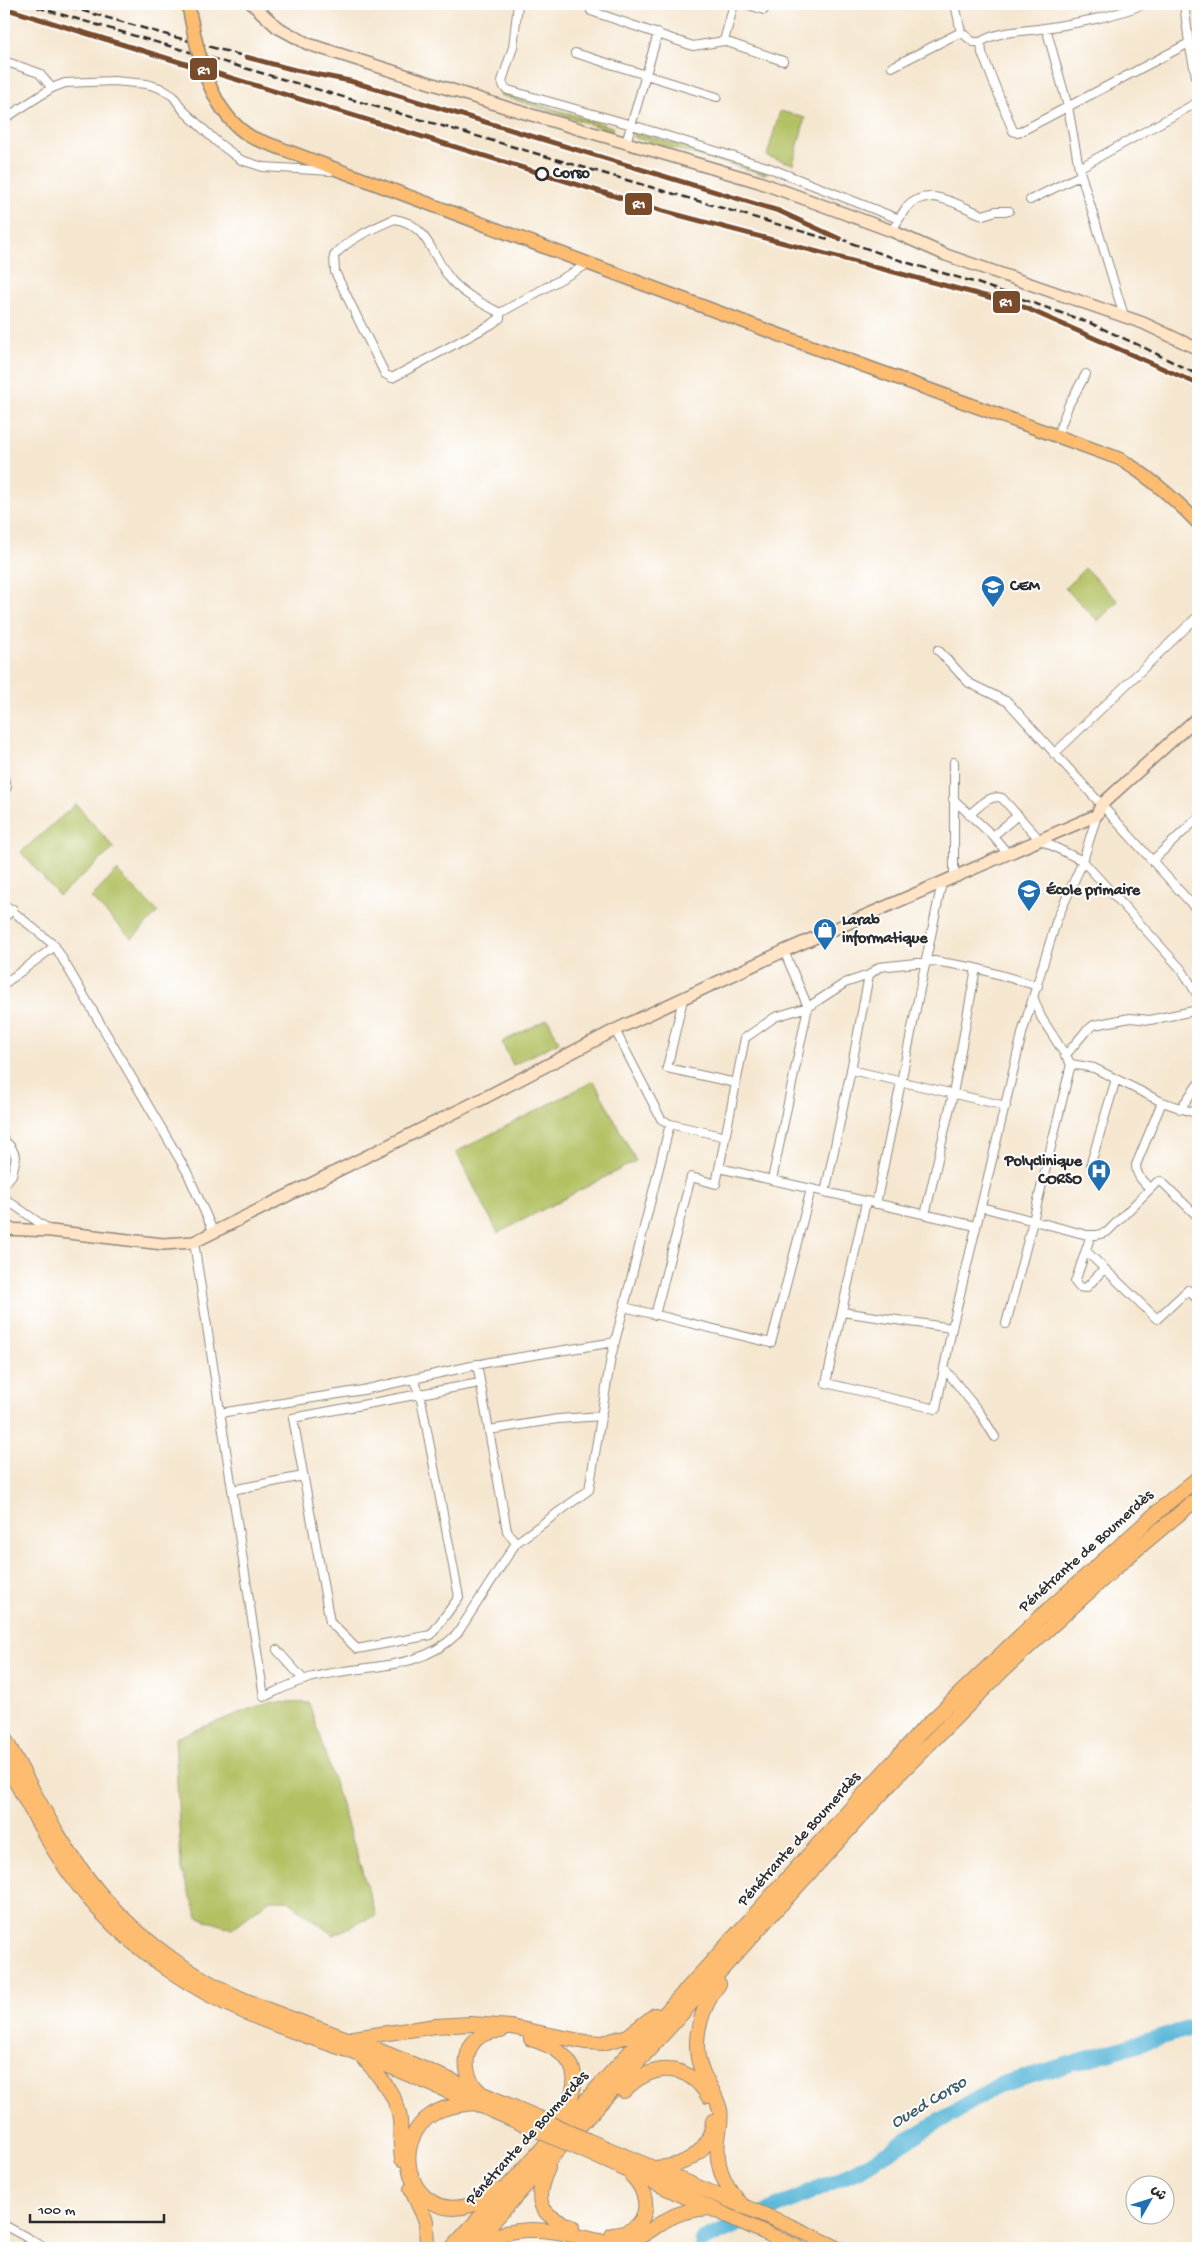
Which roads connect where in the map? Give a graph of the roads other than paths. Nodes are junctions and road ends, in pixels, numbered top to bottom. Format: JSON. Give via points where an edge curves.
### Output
{"nodes":[{"id":1,"x":188,"y":4,"type":"edge"},
{"id":2,"x":252,"y":4,"type":"edge"},
{"id":3,"x":518,"y":4,"type":"edge"},
{"id":4,"x":592,"y":4,"type":"edge"},
{"id":5,"x":734,"y":4,"type":"edge"},
{"id":6,"x":746,"y":4,"type":"edge"},
{"id":7,"x":955,"y":4,"type":"edge"},
{"id":8,"x":1144,"y":4,"type":"edge"},
{"id":9,"x":1184,"y":4,"type":"edge"},
{"id":10,"x":764,"y":10,"type":"dead end"},
{"id":11,"x":1046,"y":28,"type":"junction"},
{"id":12,"x":961,"y":32,"type":"junction"},
{"id":13,"x":658,"y":33,"type":"junction"},
{"id":14,"x":724,"y":41,"type":"junction"},
{"id":15,"x":981,"y":42,"type":"junction"},
{"id":16,"x":1189,"y":43,"type":"junction"},
{"id":17,"x":575,"y":53,"type":"dead end"},
{"id":18,"x":4,"y":61,"type":"edge"},
{"id":19,"x":783,"y":61,"type":"dead end"},
{"id":20,"x":892,"y":67,"type":"dead end"},
{"id":21,"x":646,"y":76,"type":"junction"},
{"id":22,"x":1198,"y":86,"type":"edge"},
{"id":23,"x":52,"y":88,"type":"junction"},
{"id":24,"x":717,"y":97,"type":"dead end"},
{"id":25,"x":1198,"y":102,"type":"edge"},
{"id":26,"x":1068,"y":107,"type":"junction"},
{"id":27,"x":4,"y":119,"type":"edge"},
{"id":28,"x":632,"y":125,"type":"junction"},
{"id":29,"x":626,"y":143,"type":"junction"},
{"id":30,"x":339,"y":171,"type":"junction"},
{"id":31,"x":1080,"y":172,"type":"junction"},
{"id":32,"x":1030,"y":200,"type":"dead end"},
{"id":33,"x":1009,"y":211,"type":"dead end"},
{"id":34,"x":899,"y":219,"type":"junction"},
{"id":35,"x":892,"y":231,"type":"junction"},
{"id":36,"x":590,"y":263,"type":"junction"},
{"id":37,"x":500,"y":313,"type":"junction"},
{"id":38,"x":1124,"y":316,"type":"junction"},
{"id":39,"x":1198,"y":349,"type":"edge"},
{"id":40,"x":1086,"y":374,"type":"dead end"},
{"id":41,"x":1058,"y":436,"type":"junction"},
{"id":42,"x":1198,"y":524,"type":"edge"},
{"id":43,"x":1198,"y":616,"type":"edge"},
{"id":44,"x":938,"y":650,"type":"dead end"},
{"id":45,"x":1198,"y":717,"type":"edge"},
{"id":46,"x":1054,"y":754,"type":"junction"},
{"id":47,"x":954,"y":762,"type":"dead end"},
{"id":48,"x":4,"y":779,"type":"edge"},
{"id":49,"x":4,"y":792,"type":"edge"},
{"id":50,"x":953,"y":799,"type":"junction"},
{"id":51,"x":1099,"y":810,"type":"junction"},
{"id":52,"x":969,"y":815,"type":"junction"},
{"id":53,"x":1018,"y":815,"type":"junction"},
{"id":54,"x":1198,"y":818,"type":"edge"},
{"id":55,"x":994,"y":836,"type":"junction"},
{"id":56,"x":1040,"y":840,"type":"junction"},
{"id":57,"x":1008,"y":854,"type":"junction"},
{"id":58,"x":1153,"y":860,"type":"junction"},
{"id":59,"x":1083,"y":861,"type":"junction"},
{"id":60,"x":954,"y":877,"type":"junction"},
{"id":61,"x":942,"y":882,"type":"junction"},
{"id":62,"x":4,"y":904,"type":"edge"},
{"id":63,"x":13,"y":909,"type":"junction"},
{"id":64,"x":1198,"y":911,"type":"edge"},
{"id":65,"x":4,"y":918,"type":"edge"},
{"id":66,"x":55,"y":946,"type":"junction"},
{"id":67,"x":784,"y":951,"type":"junction"},
{"id":68,"x":927,"y":962,"type":"junction"},
{"id":69,"x":976,"y":968,"type":"junction"},
{"id":70,"x":869,"y":975,"type":"junction"},
{"id":71,"x":4,"y":984,"type":"edge"},
{"id":72,"x":1038,"y":986,"type":"junction"},
{"id":73,"x":1198,"y":996,"type":"edge"},
{"id":74,"x":683,"y":999,"type":"junction"},
{"id":75,"x":1034,"y":999,"type":"junction"},
{"id":76,"x":808,"y":1007,"type":"junction"},
{"id":77,"x":1197,"y":1010,"type":"edge"},
{"id":78,"x":1198,"y":1021,"type":"edge"},
{"id":79,"x":615,"y":1030,"type":"junction"},
{"id":80,"x":1065,"y":1056,"type":"junction"},
{"id":81,"x":1071,"y":1064,"type":"junction"},
{"id":82,"x":851,"y":1070,"type":"junction"},
{"id":83,"x":1116,"y":1079,"type":"junction"},
{"id":84,"x":901,"y":1082,"type":"junction"},
{"id":85,"x":736,"y":1083,"type":"junction"},
{"id":86,"x":1198,"y":1084,"type":"edge"},
{"id":87,"x":953,"y":1094,"type":"junction"},
{"id":88,"x":1162,"y":1102,"type":"junction"},
{"id":89,"x":1006,"y":1106,"type":"junction"},
{"id":90,"x":1180,"y":1109,"type":"junction"},
{"id":91,"x":1198,"y":1114,"type":"edge"},
{"id":92,"x":670,"y":1124,"type":"junction"},
{"id":93,"x":726,"y":1137,"type":"junction"},
{"id":94,"x":4,"y":1140,"type":"edge"},
{"id":95,"x":1091,"y":1163,"type":"dead end"},
{"id":96,"x":719,"y":1168,"type":"junction"},
{"id":97,"x":772,"y":1180,"type":"junction"},
{"id":98,"x":4,"y":1185,"type":"edge"},
{"id":99,"x":810,"y":1189,"type":"junction"},
{"id":100,"x":1150,"y":1189,"type":"junction"},
{"id":101,"x":825,"y":1193,"type":"junction"},
{"id":102,"x":4,"y":1198,"type":"edge"},
{"id":103,"x":866,"y":1202,"type":"junction"},
{"id":104,"x":876,"y":1204,"type":"junction"},
{"id":105,"x":981,"y":1207,"type":"junction"},
{"id":106,"x":925,"y":1215,"type":"junction"},
{"id":107,"x":1198,"y":1217,"type":"edge"},
{"id":108,"x":1034,"y":1221,"type":"junction"},
{"id":109,"x":976,"y":1226,"type":"junction"},
{"id":110,"x":4,"y":1229,"type":"edge"},
{"id":111,"x":51,"y":1231,"type":"junction"},
{"id":112,"x":214,"y":1233,"type":"junction"},
{"id":113,"x":1091,"y":1235,"type":"junction"},
{"id":114,"x":194,"y":1242,"type":"junction"},
{"id":115,"x":1086,"y":1252,"type":"junction"},
{"id":116,"x":1104,"y":1269,"type":"junction"},
{"id":117,"x":1198,"y":1300,"type":"edge"},
{"id":118,"x":624,"y":1307,"type":"junction"},
{"id":119,"x":842,"y":1312,"type":"junction"},
{"id":120,"x":656,"y":1315,"type":"junction"},
{"id":121,"x":1006,"y":1324,"type":"dead end"},
{"id":122,"x":952,"y":1328,"type":"junction"},
{"id":123,"x":615,"y":1342,"type":"junction"},
{"id":124,"x":477,"y":1364,"type":"junction"},
{"id":125,"x":944,"y":1368,"type":"junction"},
{"id":126,"x":413,"y":1379,"type":"junction"},
{"id":127,"x":474,"y":1384,"type":"dead end"},
{"id":128,"x":420,"y":1394,"type":"junction"},
{"id":129,"x":288,"y":1403,"type":"junction"},
{"id":130,"x":220,"y":1413,"type":"junction"},
{"id":131,"x":602,"y":1416,"type":"junction"},
{"id":132,"x":293,"y":1418,"type":"junction"},
{"id":133,"x":489,"y":1430,"type":"junction"},
{"id":134,"x":995,"y":1438,"type":"dead end"},
{"id":135,"x":303,"y":1476,"type":"junction"},
{"id":136,"x":1198,"y":1478,"type":"edge"},
{"id":137,"x":232,"y":1490,"type":"junction"},
{"id":138,"x":1198,"y":1498,"type":"edge"},
{"id":139,"x":516,"y":1543,"type":"junction"},
{"id":140,"x":277,"y":1650,"type":"dead end"},
{"id":141,"x":304,"y":1680,"type":"junction"},
{"id":142,"x":4,"y":1737,"type":"edge"},
{"id":143,"x":4,"y":1760,"type":"edge"},
{"id":144,"x":751,"y":1938,"type":"junction"},
{"id":145,"x":694,"y":1983,"type":"junction"},
{"id":146,"x":342,"y":2038,"type":"junction"},
{"id":147,"x":360,"y":2055,"type":"junction"},
{"id":148,"x":477,"y":2098,"type":"junction"},
{"id":149,"x":596,"y":2109,"type":"junction"},
{"id":150,"x":583,"y":2145,"type":"junction"},
{"id":151,"x":541,"y":2151,"type":"junction"},
{"id":152,"x":555,"y":2155,"type":"junction"},
{"id":153,"x":653,"y":2168,"type":"junction"},
{"id":154,"x":625,"y":2169,"type":"junction"},
{"id":155,"x":515,"y":2179,"type":"junction"},
{"id":156,"x":710,"y":2208,"type":"junction"},
{"id":157,"x":746,"y":2208,"type":"junction"},
{"id":158,"x":4,"y":2225,"type":"edge"},
{"id":159,"x":46,"y":2248,"type":"edge"},
{"id":160,"x":427,"y":2248,"type":"edge"},
{"id":161,"x":452,"y":2248,"type":"edge"},
{"id":162,"x":469,"y":2248,"type":"edge"},
{"id":163,"x":799,"y":2248,"type":"edge"},
{"id":164,"x":838,"y":2248,"type":"edge"}],
"edges":[{"from":1,"to":30,"type":"main road","bridge":true,"via":[[208,83],[231,121],[253,138]]},
{"from":2,"to":29,"type":"main road","via":[[277,27],[308,44]]},
{"from":3,"to":28,"type":"street","via":[[513,47],[502,81],[504,87]]},
{"from":4,"to":13,"type":"street","via":[[590,11]]},
{"from":5,"to":14,"type":"street"},
{"from":6,"to":10,"type":"street"},
{"from":7,"to":12,"type":"street"},
{"from":8,"to":11,"type":"street"},
{"from":9,"to":16,"type":"street"},
{"from":11,"to":15,"type":"street","via":[[990,36]]},
{"from":11,"to":26,"type":"street"},
{"from":12,"to":15,"type":"street","via":[[973,42]]},
{"from":12,"to":20,"type":"street"},
{"from":13,"to":14,"type":"street","via":[[693,46]]},
{"from":13,"to":21,"type":"street"},
{"from":14,"to":19,"type":"street"},
{"from":15,"to":26,"type":"street","via":[[982,53],[1013,131],[1018,133]]},
{"from":16,"to":22,"type":"street"},
{"from":16,"to":26,"type":"street"},
{"from":17,"to":21,"type":"street"},
{"from":18,"to":23,"type":"street","via":[[38,73]]},
{"from":21,"to":24,"type":"street"},
{"from":21,"to":28,"type":"street"},
{"from":23,"to":27,"type":"street"},
{"from":23,"to":30,"type":"street","via":[[65,83],[114,81],[160,88],[241,160],[263,166]]},
{"from":25,"to":31,"type":"street"},
{"from":26,"to":31,"type":"street"},
{"from":28,"to":29,"type":"street"},
{"from":28,"to":34,"type":"street","via":[[767,167]]},
{"from":29,"to":35,"type":"main road","via":[[759,182]]},
{"from":30,"to":36,"type":"main road"},
{"from":31,"to":32,"type":"street"},
{"from":31,"to":38,"type":"street"},
{"from":33,"to":34,"type":"street","via":[[996,210],[983,215],[951,200],[933,197],[910,205]]},
{"from":34,"to":35,"type":"street"},
{"from":35,"to":38,"type":"main road","via":[[946,255]]},
{"from":36,"to":37,"type":"street"},
{"from":36,"to":41,"type":"main road"},
{"from":37,"to":37,"type":"street","via":[[500,318],[492,324],[392,378],[385,374],[335,272],[334,256],[344,246],[394,219],[409,222],[425,238],[453,282],[474,299]]},
{"from":38,"to":39,"type":"main road"},
{"from":40,"to":41,"type":"street"},
{"from":41,"to":42,"type":"main road","via":[[1120,459],[1144,474],[1173,496]]},
{"from":43,"to":46,"type":"street"},
{"from":44,"to":46,"type":"street","via":[[970,683],[1008,702]]},
{"from":45,"to":51,"type":"main road"},
{"from":46,"to":51,"type":"street"},
{"from":47,"to":50,"type":"street"},
{"from":48,"to":49,"type":"street","via":[[7,787]]},
{"from":50,"to":52,"type":"street"},
{"from":50,"to":60,"type":"street"},
{"from":51,"to":56,"type":"main road"},
{"from":51,"to":58,"type":"street"},
{"from":51,"to":59,"type":"street"},
{"from":52,"to":53,"type":"street","via":[[990,798],[997,797]]},
{"from":52,"to":55,"type":"street"},
{"from":53,"to":55,"type":"street"},
{"from":53,"to":56,"type":"street"},
{"from":54,"to":58,"type":"street"},
{"from":55,"to":57,"type":"street"},
{"from":56,"to":57,"type":"main road"},
{"from":56,"to":59,"type":"street"},
{"from":57,"to":60,"type":"main road"},
{"from":58,"to":64,"type":"street"},
{"from":59,"to":72,"type":"street","via":[[1058,919]]},
{"from":59,"to":73,"type":"street","via":[[1182,970]]},
{"from":60,"to":61,"type":"main road"},
{"from":61,"to":67,"type":"main road"},
{"from":61,"to":68,"type":"street"},
{"from":62,"to":63,"type":"street"},
{"from":63,"to":65,"type":"street"},
{"from":63,"to":66,"type":"street"},
{"from":66,"to":71,"type":"street"},
{"from":66,"to":112,"type":"street","via":[[187,1172]]},
{"from":67,"to":74,"type":"main road"},
{"from":67,"to":76,"type":"street"},
{"from":68,"to":69,"type":"street"},
{"from":68,"to":70,"type":"street","via":[[879,967]]},
{"from":68,"to":84,"type":"street"},
{"from":69,"to":72,"type":"street"},
{"from":69,"to":87,"type":"street"},
{"from":70,"to":76,"type":"street","via":[[845,983]]},
{"from":70,"to":82,"type":"street"},
{"from":72,"to":75,"type":"street"},
{"from":74,"to":79,"type":"main road"},
{"from":74,"to":85,"type":"street","via":[[667,1068]]},
{"from":75,"to":80,"type":"street"},
{"from":75,"to":89,"type":"street","via":[[1023,1030]]},
{"from":76,"to":85,"type":"street","via":[[775,1017],[745,1038]]},
{"from":76,"to":97,"type":"street"},
{"from":77,"to":78,"type":"street"},
{"from":77,"to":80,"type":"street","via":[[1150,1020],[1130,1018],[1094,1025]]},
{"from":79,"to":92,"type":"street","via":[[657,1113]]},
{"from":79,"to":112,"type":"main road"},
{"from":80,"to":81,"type":"street"},
{"from":81,"to":83,"type":"street","via":[[1094,1068]]},
{"from":81,"to":108,"type":"street"},
{"from":82,"to":84,"type":"street"},
{"from":82,"to":101,"type":"street"},
{"from":83,"to":88,"type":"street"},
{"from":83,"to":95,"type":"street"},
{"from":84,"to":87,"type":"street"},
{"from":84,"to":104,"type":"street"},
{"from":85,"to":93,"type":"street"},
{"from":86,"to":90,"type":"street"},
{"from":87,"to":89,"type":"street"},
{"from":87,"to":106,"type":"street"},
{"from":88,"to":90,"type":"street"},
{"from":88,"to":100,"type":"street","via":[[1136,1165],[1139,1177]]},
{"from":89,"to":105,"type":"street"},
{"from":90,"to":91,"type":"street"},
{"from":92,"to":93,"type":"street"},
{"from":92,"to":118,"type":"street"},
{"from":93,"to":96,"type":"street"},
{"from":94,"to":98,"type":"street","via":[[16,1157],[12,1175]]},
{"from":96,"to":97,"type":"street"},
{"from":96,"to":120,"type":"street","via":[[716,1184],[691,1177]]},
{"from":97,"to":99,"type":"street"},
{"from":99,"to":101,"type":"street"},
{"from":99,"to":120,"type":"street","via":[[771,1343]]},
{"from":100,"to":107,"type":"street","via":[[1157,1182],[1165,1183]]},
{"from":100,"to":113,"type":"street","via":[[1106,1232]]},
{"from":101,"to":103,"type":"street"},
{"from":102,"to":111,"type":"street"},
{"from":103,"to":104,"type":"street"},
{"from":103,"to":119,"type":"street"},
{"from":104,"to":106,"type":"street"},
{"from":105,"to":108,"type":"street"},
{"from":105,"to":109,"type":"street"},
{"from":106,"to":109,"type":"street"},
{"from":108,"to":113,"type":"street"},
{"from":108,"to":121,"type":"street"},
{"from":109,"to":122,"type":"street"},
{"from":110,"to":111,"type":"main road"},
{"from":111,"to":114,"type":"main road","via":[[163,1244]]},
{"from":112,"to":114,"type":"main road"},
{"from":113,"to":115,"type":"street"},
{"from":114,"to":130,"type":"street"},
{"from":115,"to":116,"type":"street"},
{"from":115,"to":116,"type":"street","via":[[1076,1282],[1079,1287],[1086,1288]]},
{"from":116,"to":117,"type":"street","via":[[1157,1319],[1188,1290]]},
{"from":118,"to":120,"type":"street"},
{"from":118,"to":123,"type":"street"},
{"from":119,"to":122,"type":"street"},
{"from":119,"to":125,"type":"street","via":[[826,1383],[936,1409]]},
{"from":122,"to":125,"type":"street"},
{"from":123,"to":124,"type":"street"},
{"from":123,"to":131,"type":"street"},
{"from":124,"to":126,"type":"street"},
{"from":124,"to":133,"type":"street"},
{"from":125,"to":134,"type":"street","via":[[980,1413]]},
{"from":126,"to":128,"type":"street"},
{"from":126,"to":129,"type":"street"},
{"from":127,"to":128,"type":"street"},
{"from":128,"to":132,"type":"street"},
{"from":128,"to":135,"type":"street","via":[[459,1598],[431,1635],[357,1649],[330,1622]]},
{"from":129,"to":130,"type":"street"},
{"from":129,"to":132,"type":"street"},
{"from":130,"to":137,"type":"street"},
{"from":131,"to":133,"type":"street"},
{"from":131,"to":139,"type":"street","via":[[589,1490]]},
{"from":132,"to":135,"type":"street"},
{"from":133,"to":139,"type":"street","via":[[507,1531]]},
{"from":135,"to":137,"type":"street"},
{"from":136,"to":145,"type":"highway","name":"Pénétrante de Boumerdès","via":[[1038,1619],[924,1729]]},
{"from":137,"to":141,"type":"street","via":[[264,1697]]},
{"from":138,"to":144,"type":"highway","name":"Pénétrante de Boumerdès","via":[[1125,1559],[1003,1670],[902,1771]]},
{"from":139,"to":141,"type":"street","via":[[457,1634],[445,1646],[388,1666],[354,1669]]},
{"from":140,"to":141,"type":"street"},
{"from":142,"to":146,"type":"highway","via":[[75,1861],[104,1898],[139,1932],[177,1962],[222,1989]]},
{"from":143,"to":147,"type":"highway","via":[[66,1870],[98,1909],[134,1944],[191,1984],[230,2006]]},
{"from":144,"to":149,"type":"highway","name":"Pénétrante de Boumerdès"},
{"from":144,"to":157,"type":"highway","via":[[742,1959],[708,2002],[697,2041],[701,2068],[720,2110],[717,2155],[720,2171],[727,2187]]},
{"from":145,"to":146,"type":"highway","via":[[635,2032],[603,2043],[511,2027],[471,2024]]},
{"from":145,"to":151,"type":"highway","name":"Pénétrante de Boumerdès"},
{"from":146,"to":148,"type":"highway","via":[[387,2054]]},
{"from":147,"to":148,"type":"highway"},
{"from":147,"to":160,"type":"highway","via":[[388,2089],[398,2108],[402,2163],[426,2221]]},
{"from":148,"to":150,"type":"highway","bridge":true},
{"from":148,"to":151,"type":"highway","via":[[466,2061],[469,2049],[481,2035],[494,2030],[506,2032],[548,2044],[561,2052],[573,2071],[574,2093]]},
{"from":148,"to":155,"type":"highway","via":[[436,2112],[421,2124],[408,2152],[412,2182],[431,2201],[456,2208],[474,2205]]},
{"from":149,"to":152,"type":"highway","name":"Pénétrante de Boumerdès"},
{"from":149,"to":153,"type":"highway","via":[[610,2104],[639,2077],[656,2070],[673,2070],[697,2082],[712,2107],[714,2120],[708,2140],[695,2156],[684,2163]]},
{"from":150,"to":153,"type":"highway"},
{"from":150,"to":154,"type":"highway"},
{"from":151,"to":155,"type":"highway","name":"Pénétrante de Boumerdès"},
{"from":152,"to":154,"type":"highway","via":[[540,2186],[541,2205],[553,2220],[592,2234],[620,2235],[634,2229],[642,2220],[646,2209],[645,2196],[640,2184]]},
{"from":152,"to":162,"type":"highway","name":"Pénétrante de Boumerdès"},
{"from":153,"to":157,"type":"highway"},
{"from":154,"to":156,"type":"highway"},
{"from":155,"to":161,"type":"highway","name":"Pénétrante de Boumerdès"},
{"from":156,"to":162,"type":"highway","via":[[675,2215],[641,2237],[625,2242],[608,2243],[558,2231],[530,2229],[502,2233]]},
{"from":156,"to":163,"type":"highway"},
{"from":157,"to":164,"type":"highway"},
{"from":158,"to":159,"type":"street"}]}
